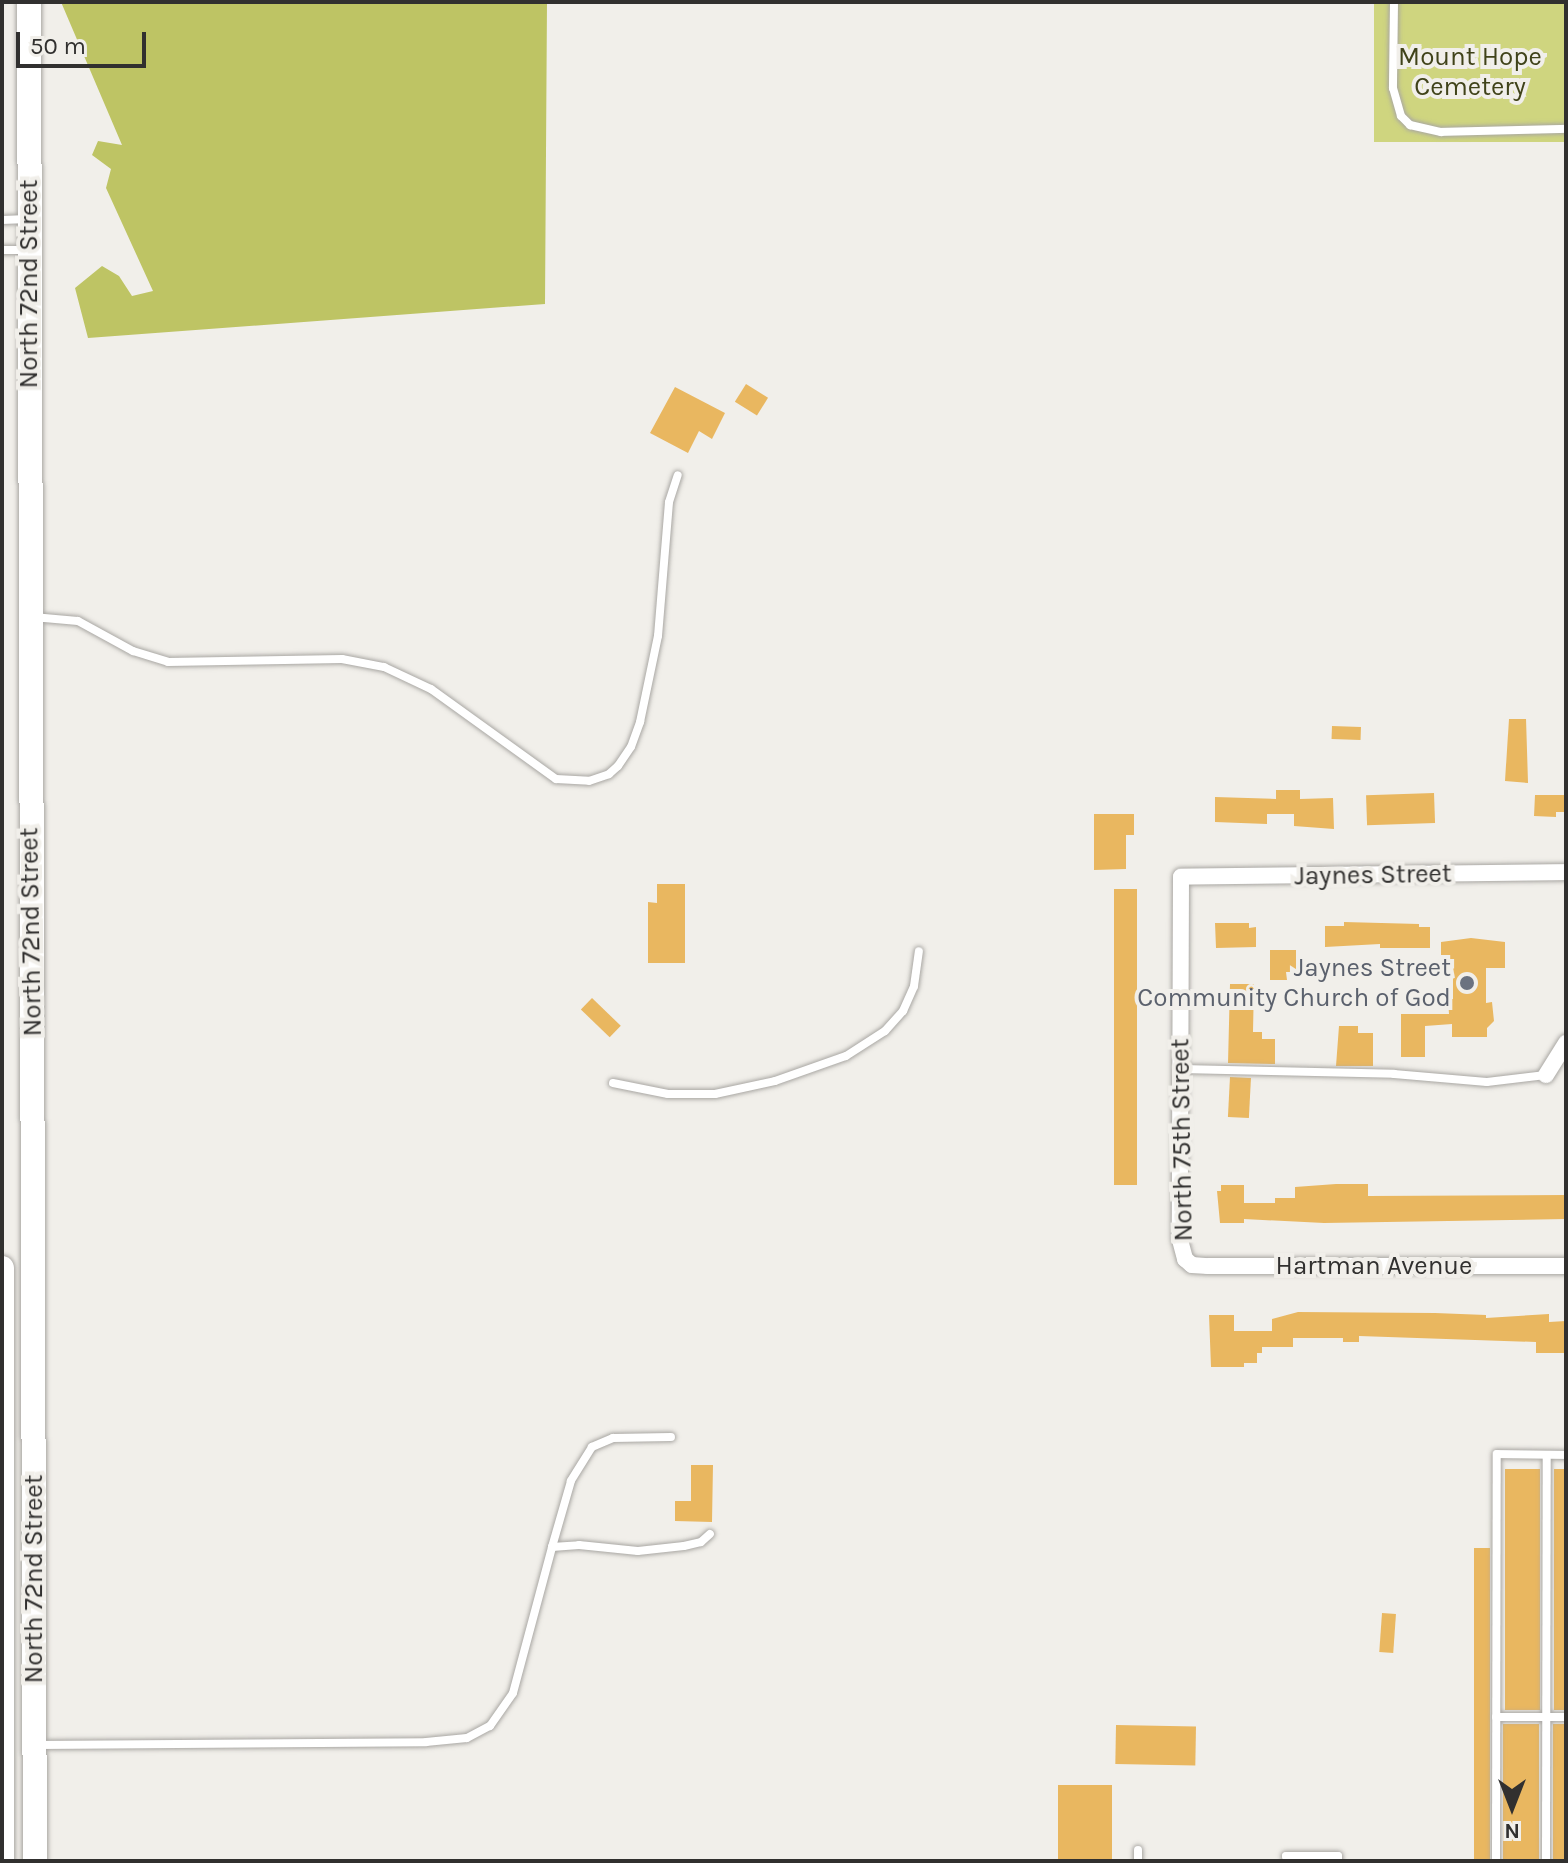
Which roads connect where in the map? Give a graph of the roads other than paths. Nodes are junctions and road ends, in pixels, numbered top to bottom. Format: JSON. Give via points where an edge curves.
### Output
{"nodes":[{"id":1,"x":29,"y":2,"type":"edge"},
{"id":2,"x":1394,"y":2,"type":"edge"},
{"id":3,"x":1566,"y":129,"type":"edge"},
{"id":4,"x":29,"y":219,"type":"junction"},
{"id":5,"x":2,"y":220,"type":"edge"},
{"id":6,"x":2,"y":250,"type":"edge"},
{"id":7,"x":29,"y":250,"type":"junction"},
{"id":8,"x":678,"y":475,"type":"dead end"},
{"id":9,"x":30,"y":617,"type":"junction"},
{"id":10,"x":1566,"y":873,"type":"edge"},
{"id":11,"x":1181,"y":877,"type":"joint"},
{"id":12,"x":919,"y":951,"type":"dead end"},
{"id":13,"x":1566,"y":1043,"type":"edge"},
{"id":14,"x":1181,"y":1069,"type":"junction"},
{"id":15,"x":1546,"y":1075,"type":"joint"},
{"id":16,"x":613,"y":1083,"type":"dead end"},
{"id":17,"x":1185,"y":1259,"type":"joint"},
{"id":18,"x":1566,"y":1266,"type":"edge"},
{"id":19,"x":2,"y":1268,"type":"edge"},
{"id":20,"x":2,"y":1361,"type":"edge"},
{"id":21,"x":35,"y":1362,"type":"junction"},
{"id":22,"x":671,"y":1437,"type":"dead end"},
{"id":23,"x":2,"y":1443,"type":"edge"},
{"id":24,"x":1547,"y":1455,"type":"junction"},
{"id":25,"x":1566,"y":1455,"type":"edge"},
{"id":26,"x":710,"y":1534,"type":"dead end"},
{"id":27,"x":552,"y":1547,"type":"junction"},
{"id":28,"x":2,"y":1555,"type":"edge"},
{"id":29,"x":1496,"y":1717,"type":"junction"},
{"id":30,"x":1546,"y":1717,"type":"junction"},
{"id":31,"x":1566,"y":1717,"type":"edge"},
{"id":32,"x":34,"y":1745,"type":"junction"},
{"id":33,"x":1138,"y":1850,"type":"dead end"},
{"id":34,"x":2,"y":1861,"type":"edge"},
{"id":35,"x":35,"y":1861,"type":"edge"},
{"id":36,"x":1138,"y":1861,"type":"edge"},
{"id":37,"x":1287,"y":1861,"type":"edge"},
{"id":38,"x":1338,"y":1861,"type":"edge"},
{"id":39,"x":1496,"y":1861,"type":"edge"},
{"id":40,"x":1546,"y":1861,"type":"edge"}],
"edges":[{"from":1,"to":4,"type":"main road","name":"North 72nd Street"},
{"from":2,"to":3,"type":"lane","via":[[1393,88],[1401,116],[1410,125],[1441,132]]},
{"from":4,"to":5,"type":"lane"},
{"from":4,"to":7,"type":"main road","name":"North 72nd Street"},
{"from":6,"to":7,"type":"lane"},
{"from":7,"to":9,"type":"main road","name":"North 72nd Street"},
{"from":8,"to":9,"type":"lane","via":[[669,502],[658,636],[640,722],[618,766],[589,781],[556,779],[431,689],[384,667],[342,659],[168,662],[133,651],[78,621]]},
{"from":9,"to":21,"type":"main road","name":"North 72nd Street"},
{"from":10,"to":11,"type":"street","name":"Jaynes Street"},
{"from":11,"to":14,"type":"street","name":"North 75th Street"},
{"from":12,"to":16,"type":"lane","via":[[914,986],[895,1021],[835,1061],[715,1094],[668,1094]]},
{"from":13,"to":15,"type":"street"},
{"from":14,"to":15,"type":"lane","via":[[1380,1073],[1487,1082]]},
{"from":14,"to":17,"type":"street","name":"North 75th Street","via":[[1180,1240]]},
{"from":17,"to":18,"type":"street","name":"Hartman Avenue","via":[[1208,1266]]},
{"from":19,"to":20,"type":"main road","name":"North 72nd Street"},
{"from":20,"to":21,"type":"street"},
{"from":20,"to":23,"type":"main road","name":"North 72nd Street"},
{"from":21,"to":32,"type":"main road","name":"North 72nd Street"},
{"from":22,"to":27,"type":"lane","via":[[613,1438],[592,1447],[571,1481]]},
{"from":23,"to":28,"type":"main road","name":"North 72nd Street"},
{"from":24,"to":25,"type":"lane"},
{"from":24,"to":29,"type":"lane","via":[[1497,1454]]},
{"from":24,"to":30,"type":"lane"},
{"from":26,"to":27,"type":"lane","via":[[701,1542],[638,1551]]},
{"from":27,"to":32,"type":"lane","via":[[513,1693],[490,1726],[467,1738]]},
{"from":28,"to":34,"type":"main road","name":"North 72nd Street"},
{"from":29,"to":30,"type":"lane"},
{"from":29,"to":39,"type":"lane"},
{"from":30,"to":31,"type":"lane"},
{"from":30,"to":40,"type":"lane"},
{"from":32,"to":35,"type":"main road","name":"North 72nd Street"},
{"from":33,"to":36,"type":"lane"},
{"from":37,"to":38,"type":"lane","via":[[1286,1856],[1338,1856]]}]}
